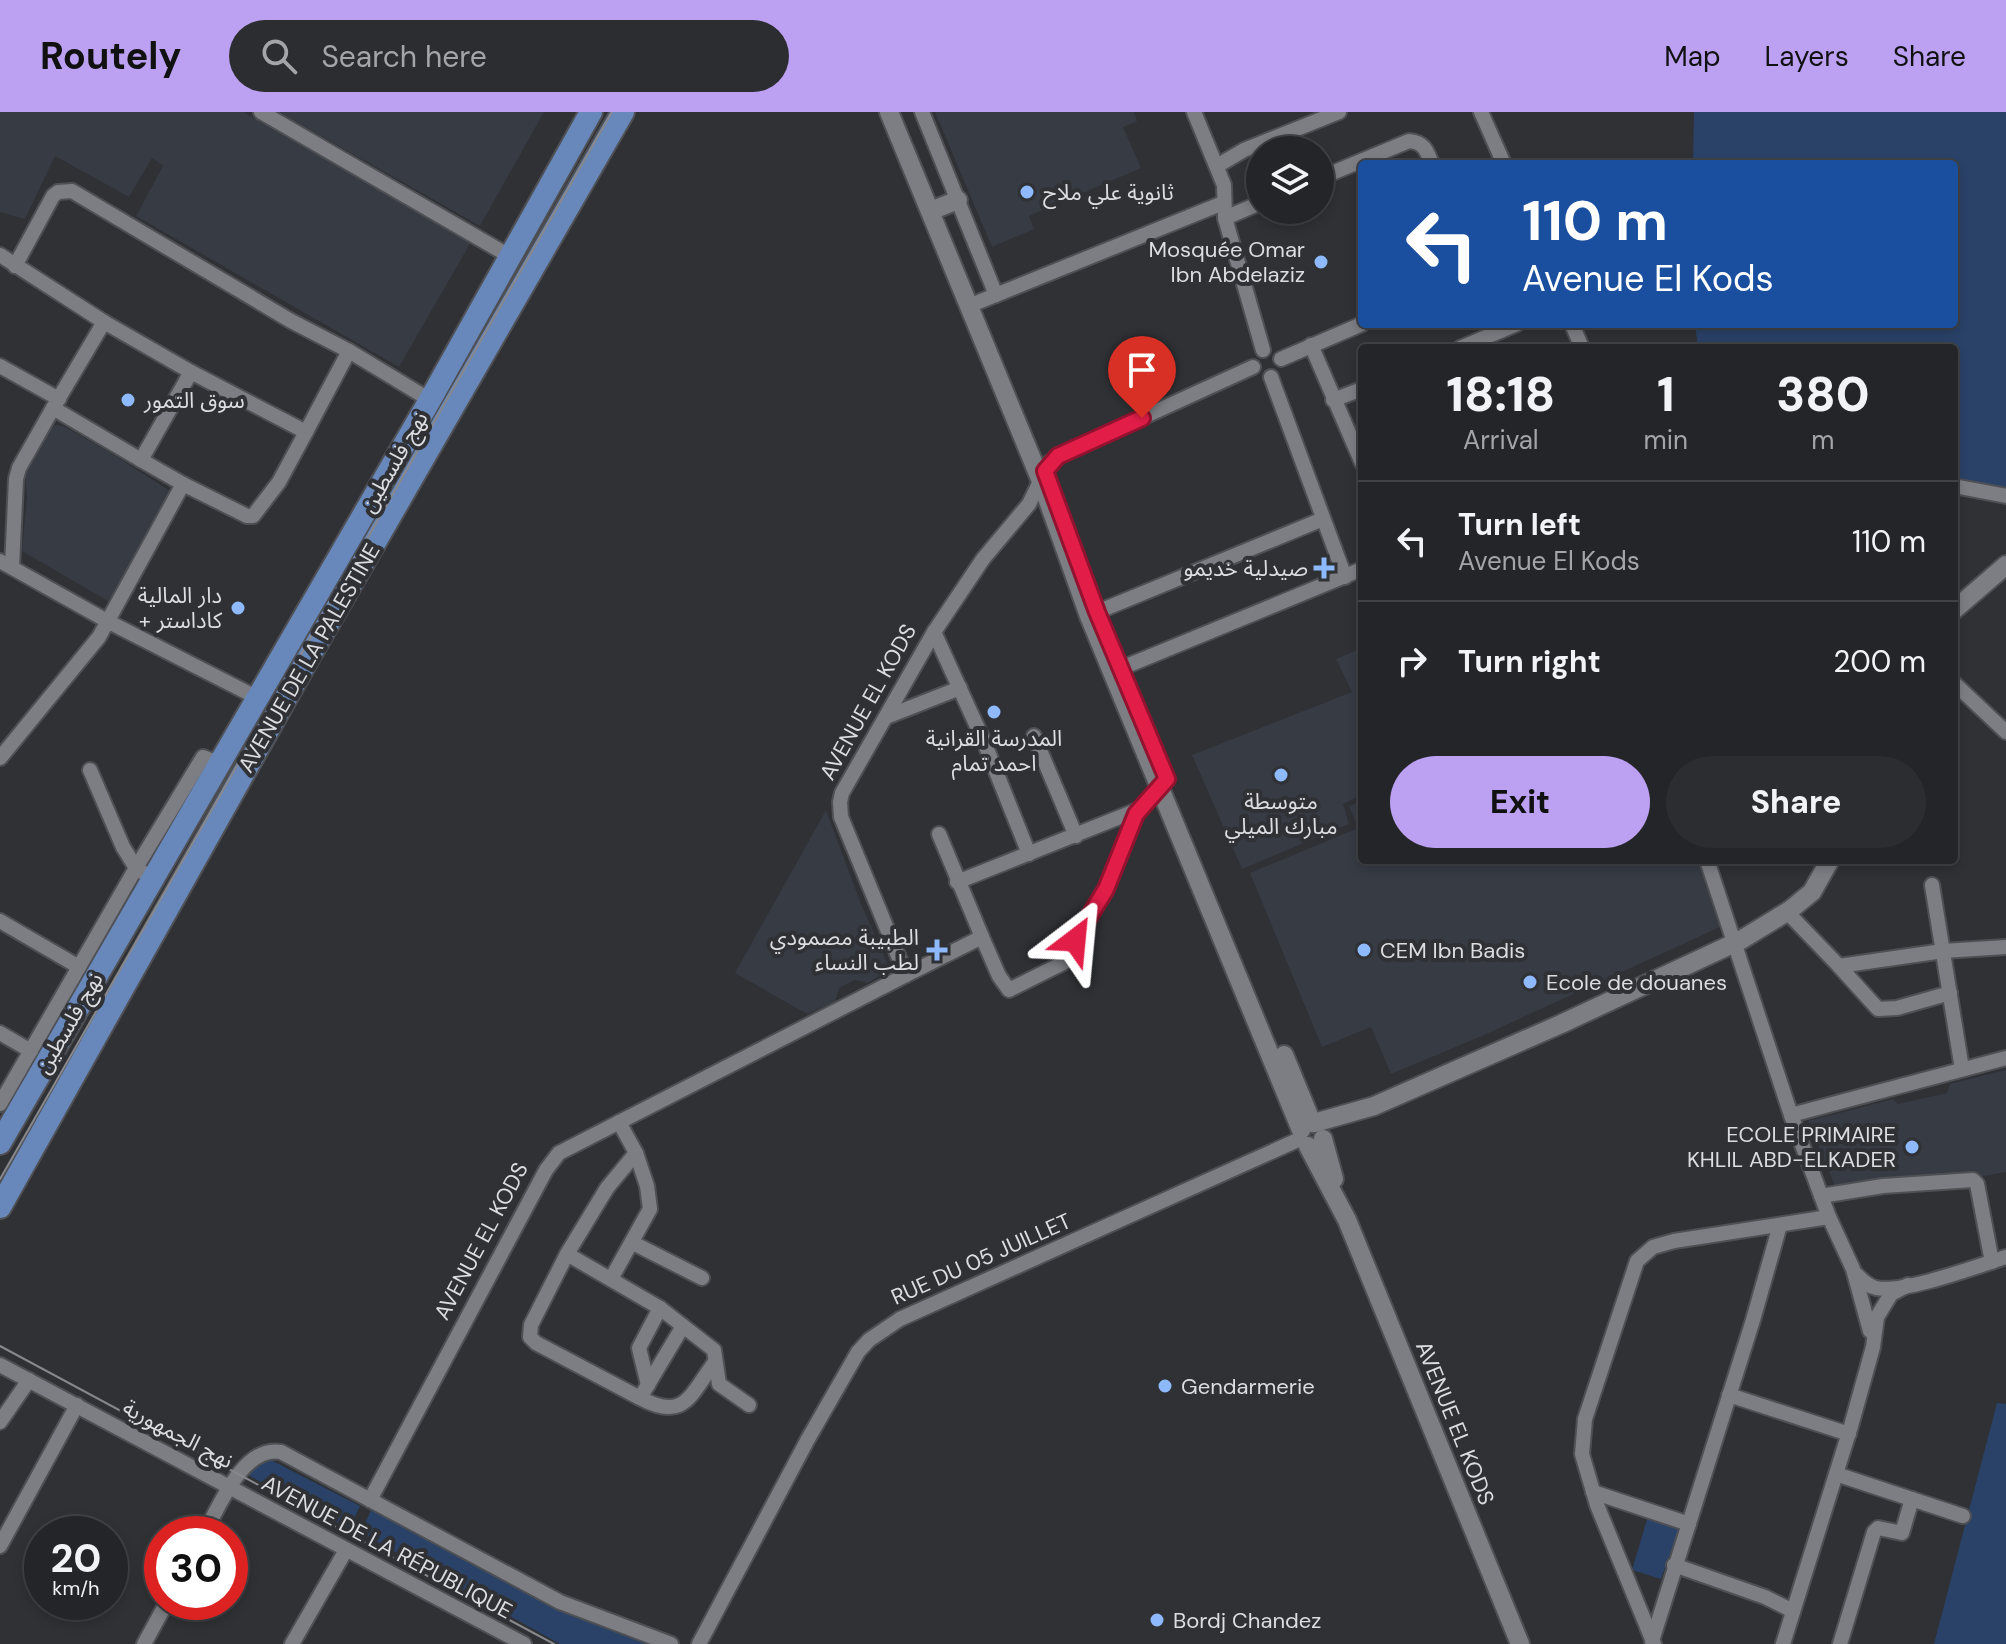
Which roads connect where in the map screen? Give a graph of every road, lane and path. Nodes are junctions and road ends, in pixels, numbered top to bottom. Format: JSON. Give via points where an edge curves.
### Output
{"nodes":[{"id":1,"x":261,"y":112,"type":"edge"},
{"id":2,"x":591,"y":112,"type":"edge"},
{"id":3,"x":623,"y":112,"type":"edge"},
{"id":4,"x":889,"y":112,"type":"edge"},
{"id":5,"x":899,"y":112,"type":"edge"},
{"id":6,"x":922,"y":112,"type":"edge"},
{"id":7,"x":1194,"y":112,"type":"edge"},
{"id":8,"x":1339,"y":112,"type":"edge"},
{"id":9,"x":1481,"y":112,"type":"edge"},
{"id":10,"x":1363,"y":160,"type":"edge"},
{"id":11,"x":1430,"y":160,"type":"edge"},
{"id":12,"x":1502,"y":160,"type":"edge"},
{"id":13,"x":1358,"y":162,"type":"edge"},
{"id":14,"x":1217,"y":166,"type":"junction"},
{"id":15,"x":1334,"y":172,"type":"edge"},
{"id":16,"x":958,"y":200,"type":"junction"},
{"id":17,"x":1246,"y":206,"type":"edge"},
{"id":18,"x":938,"y":208,"type":"junction"},
{"id":19,"x":1224,"y":211,"type":"junction"},
{"id":20,"x":0,"y":255,"type":"edge"},
{"id":21,"x":511,"y":257,"type":"junction"},
{"id":22,"x":15,"y":266,"type":"junction"},
{"id":23,"x":996,"y":295,"type":"junction"},
{"id":24,"x":976,"y":303,"type":"junction"},
{"id":25,"x":104,"y":322,"type":"junction"},
{"id":26,"x":1358,"y":326,"type":"edge"},
{"id":27,"x":1510,"y":328,"type":"edge"},
{"id":28,"x":1480,"y":344,"type":"edge"},
{"id":29,"x":1311,"y":345,"type":"junction"},
{"id":30,"x":1263,"y":350,"type":"junction"},
{"id":31,"x":349,"y":351,"type":"junction"},
{"id":32,"x":1281,"y":359,"type":"junction"},
{"id":33,"x":1253,"y":367,"type":"junction"},
{"id":34,"x":1,"y":368,"type":"edge"},
{"id":35,"x":191,"y":372,"type":"junction"},
{"id":36,"x":1271,"y":377,"type":"junction"},
{"id":37,"x":1358,"y":391,"type":"edge"},
{"id":38,"x":430,"y":400,"type":"junction"},
{"id":39,"x":1333,"y":400,"type":"junction"},
{"id":40,"x":56,"y":404,"type":"junction"},
{"id":41,"x":306,"y":432,"type":"junction"},
{"id":42,"x":1358,"y":454,"type":"edge"},
{"id":43,"x":141,"y":460,"type":"junction"},
{"id":44,"x":1043,"y":476,"type":"junction"},
{"id":45,"x":183,"y":484,"type":"junction"},
{"id":46,"x":1958,"y":487,"type":"edge"},
{"id":47,"x":2006,"y":496,"type":"edge"},
{"id":48,"x":1323,"y":519,"type":"junction"},
{"id":49,"x":6,"y":564,"type":"edge"},
{"id":50,"x":2005,"y":568,"type":"edge"},
{"id":51,"x":1358,"y":571,"type":"edge"},
{"id":52,"x":1345,"y":577,"type":"junction"},
{"id":53,"x":1958,"y":607,"type":"edge"},
{"id":54,"x":1097,"y":612,"type":"junction"},
{"id":55,"x":109,"y":622,"type":"junction"},
{"id":56,"x":934,"y":632,"type":"junction"},
{"id":57,"x":1116,"y":671,"type":"junction"},
{"id":58,"x":1958,"y":687,"type":"edge"},
{"id":59,"x":960,"y":688,"type":"junction"},
{"id":60,"x":256,"y":697,"type":"junction"},
{"id":61,"x":886,"y":717,"type":"junction"},
{"id":62,"x":2006,"y":732,"type":"edge"},
{"id":63,"x":1034,"y":736,"type":"dead end"},
{"id":64,"x":1,"y":754,"type":"edge"},
{"id":65,"x":90,"y":770,"type":"dead end"},
{"id":66,"x":1163,"y":783,"type":"junction"},
{"id":67,"x":1140,"y":809,"type":"junction"},
{"id":68,"x":939,"y":834,"type":"dead end"},
{"id":69,"x":1076,"y":836,"type":"junction"},
{"id":70,"x":1029,"y":854,"type":"junction"},
{"id":71,"x":1708,"y":864,"type":"edge"},
{"id":72,"x":1828,"y":864,"type":"edge"},
{"id":73,"x":144,"y":873,"type":"junction"},
{"id":74,"x":957,"y":882,"type":"junction"},
{"id":75,"x":1932,"y":885,"type":"dead end"},
{"id":76,"x":1787,"y":912,"type":"junction"},
{"id":77,"x":0,"y":921,"type":"edge"},
{"id":78,"x":982,"y":937,"type":"junction"},
{"id":79,"x":1734,"y":943,"type":"junction"},
{"id":80,"x":2006,"y":947,"type":"edge"},
{"id":81,"x":1943,"y":951,"type":"junction"},
{"id":82,"x":1839,"y":966,"type":"junction"},
{"id":83,"x":79,"y":967,"type":"junction"},
{"id":84,"x":906,"y":975,"type":"junction"},
{"id":85,"x":1950,"y":993,"type":"junction"},
{"id":86,"x":0,"y":1033,"type":"edge"},
{"id":87,"x":49,"y":1040,"type":"junction"},
{"id":88,"x":31,"y":1051,"type":"junction"},
{"id":89,"x":2006,"y":1058,"type":"edge"},
{"id":90,"x":1962,"y":1069,"type":"junction"},
{"id":91,"x":0,"y":1104,"type":"edge"},
{"id":92,"x":1791,"y":1115,"type":"junction"},
{"id":93,"x":619,"y":1122,"type":"junction"},
{"id":94,"x":1312,"y":1134,"type":"junction"},
{"id":95,"x":0,"y":1143,"type":"edge"},
{"id":96,"x":636,"y":1153,"type":"junction"},
{"id":97,"x":1821,"y":1196,"type":"junction"},
{"id":98,"x":0,"y":1207,"type":"edge"},
{"id":99,"x":1829,"y":1217,"type":"junction"},
{"id":100,"x":1780,"y":1225,"type":"junction"},
{"id":101,"x":633,"y":1243,"type":"junction"},
{"id":102,"x":567,"y":1254,"type":"junction"},
{"id":103,"x":1999,"y":1260,"type":"edge"},
{"id":104,"x":1853,"y":1269,"type":"junction"},
{"id":105,"x":702,"y":1278,"type":"dead end"},
{"id":106,"x":611,"y":1279,"type":"junction"},
{"id":107,"x":1908,"y":1285,"type":"junction"},
{"id":108,"x":660,"y":1308,"type":"junction"},
{"id":109,"x":683,"y":1326,"type":"junction"},
{"id":110,"x":1873,"y":1347,"type":"junction"},
{"id":111,"x":715,"y":1362,"type":"junction"},
{"id":112,"x":0,"y":1365,"type":"edge"},
{"id":113,"x":29,"y":1380,"type":"junction"},
{"id":114,"x":644,"y":1392,"type":"junction"},
{"id":115,"x":1729,"y":1395,"type":"junction"},
{"id":116,"x":77,"y":1405,"type":"junction"},
{"id":117,"x":749,"y":1405,"type":"dead end"},
{"id":118,"x":0,"y":1422,"type":"edge"},
{"id":119,"x":1849,"y":1434,"type":"junction"},
{"id":120,"x":1836,"y":1474,"type":"junction"},
{"id":121,"x":229,"y":1489,"type":"junction"},
{"id":122,"x":1593,"y":1492,"type":"junction"},
{"id":123,"x":1912,"y":1499,"type":"junction"},
{"id":124,"x":370,"y":1500,"type":"junction"},
{"id":125,"x":214,"y":1516,"type":"edge"},
{"id":126,"x":1963,"y":1516,"type":"dead end"},
{"id":127,"x":1689,"y":1524,"type":"junction"},
{"id":128,"x":0,"y":1546,"type":"edge"},
{"id":129,"x":346,"y":1550,"type":"junction"},
{"id":130,"x":1674,"y":1565,"type":"junction"},
{"id":131,"x":1793,"y":1611,"type":"junction"},
{"id":132,"x":157,"y":1620,"type":"edge"},
{"id":133,"x":1653,"y":1642,"type":"edge"},
{"id":134,"x":144,"y":1644,"type":"edge"},
{"id":135,"x":292,"y":1644,"type":"edge"},
{"id":136,"x":524,"y":1644,"type":"edge"},
{"id":137,"x":671,"y":1644,"type":"edge"},
{"id":138,"x":699,"y":1644,"type":"edge"},
{"id":139,"x":1520,"y":1644,"type":"edge"},
{"id":140,"x":1783,"y":1644,"type":"edge"},
{"id":141,"x":1840,"y":1644,"type":"edge"}],
"edges":[{"from":1,"to":21,"type":"street"},
{"from":2,"to":21,"type":"main road","name":"نهج فلسطين"},
{"from":3,"to":98,"type":"main road","name":"AVENUE DE LA PALESTINE","via":[[302,668]]},
{"from":4,"to":44,"type":"main road"},
{"from":5,"to":18,"type":"main road"},
{"from":6,"to":16,"type":"street"},
{"from":7,"to":14,"type":"street"},
{"from":8,"to":14,"type":"street"},
{"from":9,"to":12,"type":"street"},
{"from":10,"to":11,"type":"street","via":[[1409,141],[1423,146]]},
{"from":13,"to":15,"type":"street"},
{"from":14,"to":19,"type":"street"},
{"from":16,"to":18,"type":"main road"},
{"from":16,"to":23,"type":"street"},
{"from":17,"to":19,"type":"street"},
{"from":18,"to":24,"type":"main road"},
{"from":19,"to":23,"type":"street"},
{"from":19,"to":30,"type":"street"},
{"from":20,"to":22,"type":"street"},
{"from":21,"to":38,"type":"main road","name":"نهج فلسطين"},
{"from":22,"to":25,"type":"street"},
{"from":22,"to":31,"type":"street","via":[[53,196],[72,191]]},
{"from":23,"to":24,"type":"street"},
{"from":24,"to":44,"type":"main road"},
{"from":25,"to":35,"type":"street"},
{"from":25,"to":40,"type":"street"},
{"from":26,"to":29,"type":"street"},
{"from":27,"to":28,"type":"street"},
{"from":29,"to":32,"type":"street"},
{"from":29,"to":39,"type":"street"},
{"from":30,"to":32,"type":"street","via":[[1270,349]]},
{"from":30,"to":33,"type":"street"},
{"from":31,"to":38,"type":"street"},
{"from":31,"to":41,"type":"street"},
{"from":32,"to":36,"type":"street"},
{"from":33,"to":36,"type":"street"},
{"from":33,"to":44,"type":"street","via":[[1058,456]]},
{"from":34,"to":40,"type":"street"},
{"from":35,"to":41,"type":"street"},
{"from":35,"to":43,"type":"street"},
{"from":36,"to":48,"type":"street"},
{"from":37,"to":39,"type":"street"},
{"from":38,"to":60,"type":"main road","name":"نهج فلسطين"},
{"from":39,"to":42,"type":"street"},
{"from":40,"to":43,"type":"street"},
{"from":40,"to":49,"type":"street","via":[[19,468]]},
{"from":41,"to":45,"type":"street","via":[[253,516]]},
{"from":43,"to":45,"type":"street"},
{"from":44,"to":54,"type":"main road","name":"AVENUE EL KODS"},
{"from":44,"to":56,"type":"street","name":"AVENUE EL KODS","via":[[1029,504],[983,559]]},
{"from":44,"to":57,"type":"main road","name":"AVENUE EL KODS","via":[[1089,616]]},
{"from":45,"to":55,"type":"street"},
{"from":46,"to":47,"type":"street"},
{"from":48,"to":52,"type":"street"},
{"from":48,"to":54,"type":"street"},
{"from":49,"to":55,"type":"street"},
{"from":50,"to":53,"type":"main road"},
{"from":51,"to":52,"type":"street"},
{"from":52,"to":57,"type":"street"},
{"from":54,"to":57,"type":"main road","name":"AVENUE EL KODS"},
{"from":55,"to":60,"type":"street"},
{"from":55,"to":64,"type":"street"},
{"from":56,"to":59,"type":"street"},
{"from":56,"to":61,"type":"street","name":"AVENUE EL KODS"},
{"from":57,"to":66,"type":"main road","name":"AVENUE EL KODS"},
{"from":58,"to":62,"type":"street"},
{"from":59,"to":61,"type":"street"},
{"from":59,"to":70,"type":"street"},
{"from":60,"to":73,"type":"main road","name":"نهج فلسطين"},
{"from":61,"to":84,"type":"street","name":"AVENUE EL KODS","via":[[842,793],[839,808]]},
{"from":63,"to":69,"type":"street"},
{"from":65,"to":73,"type":"street","via":[[123,847]]},
{"from":66,"to":67,"type":"street"},
{"from":66,"to":94,"type":"main road","name":"AVENUE EL KODS"},
{"from":67,"to":69,"type":"street"},
{"from":67,"to":78,"type":"street","via":[[1106,889],[1059,967],[1009,990]]},
{"from":68,"to":74,"type":"street"},
{"from":69,"to":70,"type":"street"},
{"from":70,"to":74,"type":"street"},
{"from":71,"to":79,"type":"street"},
{"from":72,"to":76,"type":"main road","via":[[1812,892]]},
{"from":73,"to":83,"type":"street"},
{"from":73,"to":87,"type":"main road","name":"نهج فلسطين"},
{"from":74,"to":78,"type":"street"},
{"from":75,"to":81,"type":"street"},
{"from":76,"to":79,"type":"main road"},
{"from":76,"to":82,"type":"street"},
{"from":77,"to":83,"type":"street"},
{"from":78,"to":84,"type":"street"},
{"from":79,"to":92,"type":"street"},
{"from":79,"to":94,"type":"main road"},
{"from":80,"to":81,"type":"street"},
{"from":81,"to":82,"type":"street"},
{"from":81,"to":85,"type":"street"},
{"from":82,"to":85,"type":"street","via":[[1878,1009]]},
{"from":83,"to":87,"type":"street"},
{"from":84,"to":93,"type":"street","name":"AVENUE EL KODS"},
{"from":85,"to":90,"type":"street"},
{"from":86,"to":88,"type":"street"},
{"from":87,"to":88,"type":"street"},
{"from":87,"to":95,"type":"main road","name":"نهج فلسطين"},
{"from":88,"to":91,"type":"street"},
{"from":89,"to":90,"type":"street"},
{"from":90,"to":92,"type":"street"},
{"from":92,"to":97,"type":"street"},
{"from":93,"to":96,"type":"street"},
{"from":93,"to":124,"type":"street","name":"AVENUE EL KODS","via":[[577,1141],[546,1170]]},
{"from":94,"to":138,"type":"street","name":"RUE DU 05 JUILLET","via":[[911,1314],[869,1340],[808,1439]]},
{"from":94,"to":139,"type":"main road","name":"AVENUE EL KODS"},
{"from":96,"to":101,"type":"street","via":[[650,1209]]},
{"from":96,"to":102,"type":"street","via":[[607,1188]]},
{"from":97,"to":99,"type":"street"},
{"from":97,"to":103,"type":"street","via":[[1973,1180]]},
{"from":99,"to":100,"type":"street"},
{"from":99,"to":104,"type":"street"},
{"from":100,"to":115,"type":"street"},
{"from":100,"to":122,"type":"street","via":[[1674,1241],[1653,1247],[1637,1261],[1585,1419],[1582,1454]]},
{"from":101,"to":105,"type":"street"},
{"from":101,"to":106,"type":"street"},
{"from":102,"to":106,"type":"street"},
{"from":102,"to":114,"type":"street","via":[[530,1337]]},
{"from":103,"to":107,"type":"street"},
{"from":104,"to":107,"type":"street","via":[[1875,1288]]},
{"from":104,"to":110,"type":"street"},
{"from":106,"to":108,"type":"street"},
{"from":107,"to":110,"type":"street","via":[[1879,1309]]},
{"from":108,"to":109,"type":"street"},
{"from":108,"to":114,"type":"street","via":[[639,1348]]},
{"from":109,"to":111,"type":"street","via":[[714,1350]]},
{"from":109,"to":114,"type":"street"},
{"from":110,"to":119,"type":"street"},
{"from":111,"to":114,"type":"street","via":[[684,1403],[674,1408],[657,1407]]},
{"from":111,"to":117,"type":"street","via":[[719,1384]]},
{"from":112,"to":113,"type":"street","name":"نهج الجمهورية"},
{"from":113,"to":116,"type":"street","name":"نهج الجمهورية"},
{"from":113,"to":118,"type":"street"},
{"from":115,"to":119,"type":"street"},
{"from":115,"to":127,"type":"street"},
{"from":116,"to":121,"type":"street","name":"نهج الجمهورية"},
{"from":116,"to":128,"type":"street"},
{"from":119,"to":120,"type":"street"},
{"from":120,"to":123,"type":"street"},
{"from":120,"to":131,"type":"street"},
{"from":121,"to":124,"type":"street","name":"نهج الجمهورية","via":[[247,1463],[273,1450]]},
{"from":121,"to":125,"type":"street"},
{"from":121,"to":129,"type":"street","name":"AVENUE DE LA RÉPUBLIQUE"},
{"from":122,"to":127,"type":"street"},
{"from":122,"to":133,"type":"street"},
{"from":123,"to":126,"type":"street"},
{"from":123,"to":141,"type":"street","via":[[1902,1533],[1878,1528],[1874,1532]]},
{"from":124,"to":137,"type":"street","via":[[560,1602]]},
{"from":127,"to":130,"type":"street"},
{"from":129,"to":135,"type":"street"},
{"from":129,"to":136,"type":"street","name":"AVENUE DE LA RÉPUBLIQUE"},
{"from":130,"to":131,"type":"street"},
{"from":130,"to":133,"type":"street"},
{"from":131,"to":140,"type":"street"},
{"from":132,"to":134,"type":"street"}]}
